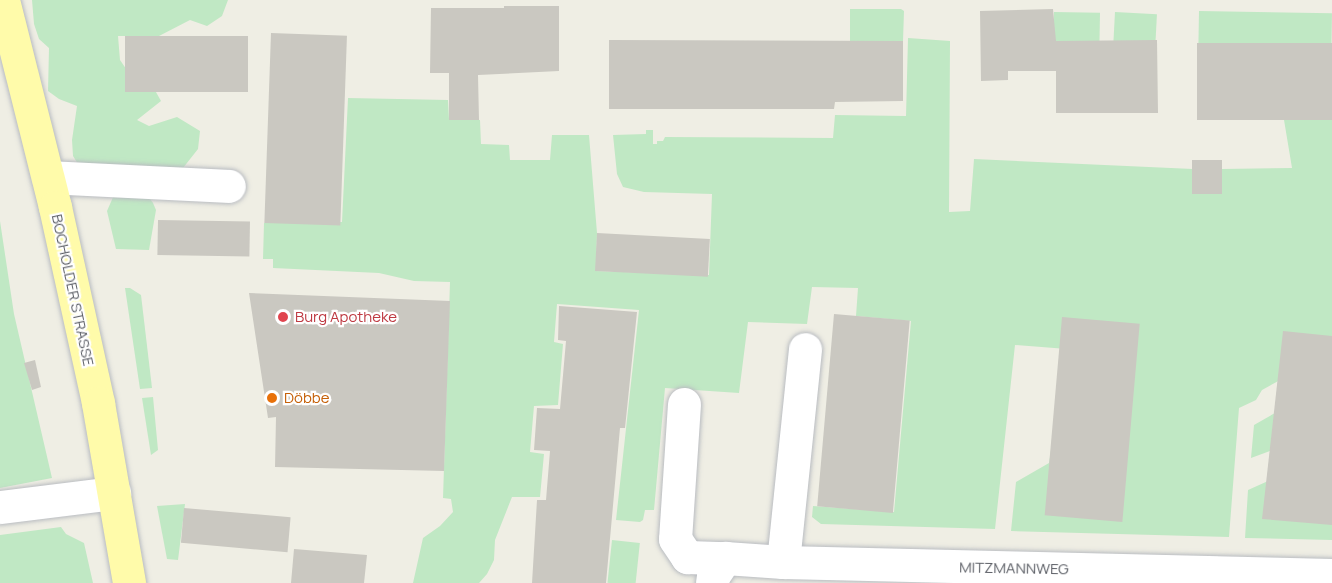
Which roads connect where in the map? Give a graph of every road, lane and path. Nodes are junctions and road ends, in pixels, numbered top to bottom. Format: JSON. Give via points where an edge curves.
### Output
{"nodes":[{"id":1,"x":3,"y":0,"type":"edge"},
{"id":2,"x":48,"y":177,"type":"junction"},
{"id":3,"x":229,"y":186,"type":"dead end"},
{"id":4,"x":805,"y":349,"type":"dead end"},
{"id":5,"x":684,"y":404,"type":"dead end"},
{"id":6,"x":114,"y":493,"type":"junction"},
{"id":7,"x":0,"y":507,"type":"edge"},
{"id":8,"x":783,"y":562,"type":"junction"},
{"id":9,"x":719,"y":571,"type":"edge"},
{"id":10,"x":1332,"y":575,"type":"edge"},
{"id":11,"x":129,"y":583,"type":"edge"}],
"edges":[{"from":1,"to":2,"type":"main road","name":"BOCHOLDER STRASSE"},
{"from":2,"to":3,"type":"street"},
{"from":2,"to":6,"type":"main road","name":"BOCHOLDER STRASSE"},
{"from":4,"to":8,"type":"street"},
{"from":5,"to":9,"type":"street","name":"MITZMANNWEG","via":[[675,539],[687,557]]},
{"from":6,"to":7,"type":"street"},
{"from":6,"to":11,"type":"main road","name":"BOCHOLDER STRASSE"},
{"from":8,"to":9,"type":"street","name":"MITZMANNWEG"},
{"from":8,"to":10,"type":"street","name":"MITZMANNWEG"}]}
